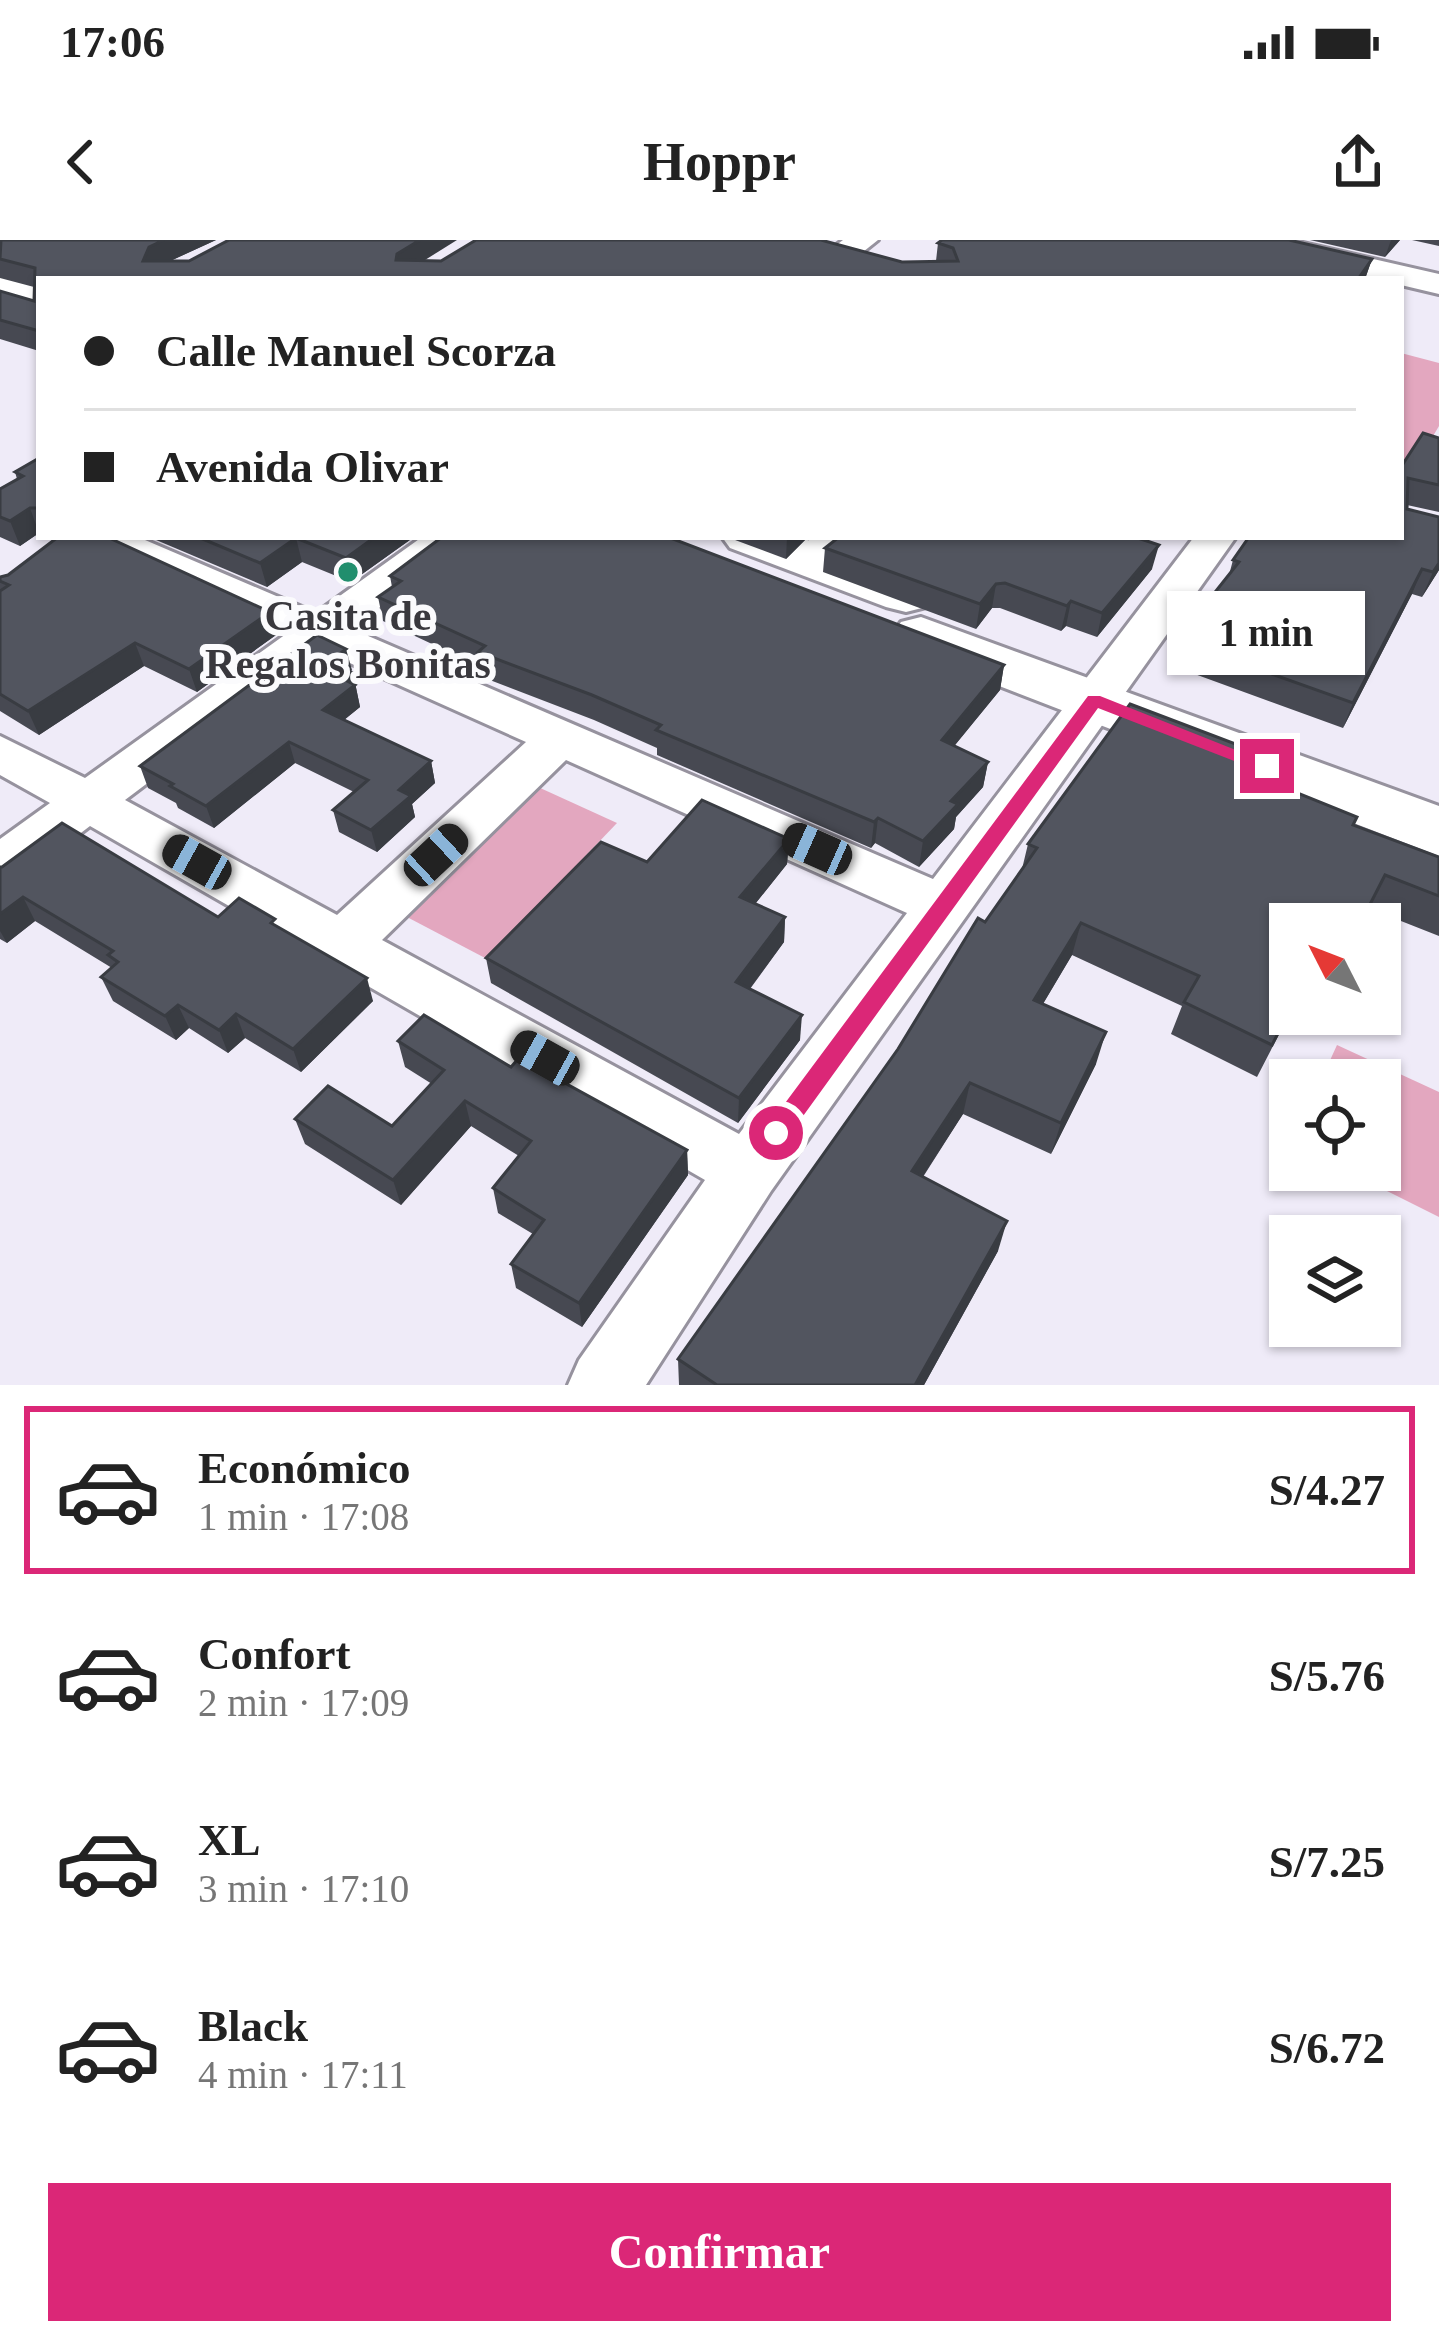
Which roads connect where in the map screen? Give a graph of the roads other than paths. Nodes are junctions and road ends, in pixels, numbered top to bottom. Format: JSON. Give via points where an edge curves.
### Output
{"nodes":[{"id":1,"x":1250,"y":240,"type":"edge"},
{"id":2,"x":1429,"y":240,"type":"edge"},
{"id":3,"x":810,"y":244,"type":"edge"},
{"id":4,"x":854,"y":247,"type":"edge"},
{"id":5,"x":4,"y":258,"type":"edge"},
{"id":6,"x":890,"y":266,"type":"edge"},
{"id":7,"x":812,"y":276,"type":"edge"},
{"id":8,"x":1394,"y":276,"type":"edge"},
{"id":9,"x":1403,"y":276,"type":"edge"},
{"id":10,"x":1404,"y":278,"type":"edge"},
{"id":11,"x":1439,"y":284,"type":"edge"},
{"id":12,"x":36,"y":287,"type":"edge"},
{"id":13,"x":0,"y":294,"type":"edge"},
{"id":14,"x":36,"y":305,"type":"edge"},
{"id":15,"x":111,"y":540,"type":"edge"},
{"id":16,"x":445,"y":540,"type":"edge"},
{"id":17,"x":768,"y":540,"type":"edge"},
{"id":18,"x":1213,"y":540,"type":"edge"},
{"id":19,"x":687,"y":545,"type":"edge"},
{"id":20,"x":823,"y":549,"type":"edge"},
{"id":21,"x":321,"y":630,"type":"junction"},
{"id":22,"x":1105,"y":686,"type":"junction"},
{"id":23,"x":562,"y":736,"type":"junction"},
{"id":24,"x":0,"y":753,"type":"edge"},
{"id":25,"x":1439,"y":791,"type":"edge"},
{"id":26,"x":88,"y":802,"type":"junction"},
{"id":27,"x":1439,"y":832,"type":"edge"},
{"id":28,"x":0,"y":866,"type":"edge"},
{"id":29,"x":944,"y":905,"type":"junction"},
{"id":30,"x":342,"y":944,"type":"junction"},
{"id":31,"x":748,"y":1172,"type":"junction"},
{"id":32,"x":604,"y":1385,"type":"edge"}],
"edges":[{"from":1,"to":8,"type":"street"},
{"from":2,"to":9,"type":"street"},
{"from":3,"to":4,"type":"street"},
{"from":4,"to":6,"type":"street"},
{"from":4,"to":7,"type":"street"},
{"from":5,"to":12,"type":"street"},
{"from":10,"to":11,"type":"street"},
{"from":13,"to":14,"type":"street"},
{"from":15,"to":21,"type":"street"},
{"from":16,"to":21,"type":"street"},
{"from":17,"to":20,"type":"street"},
{"from":18,"to":22,"type":"street"},
{"from":19,"to":22,"type":"street"},
{"from":20,"to":22,"type":"street"},
{"from":21,"to":23,"type":"street"},
{"from":21,"to":26,"type":"street"},
{"from":22,"to":25,"type":"street"},
{"from":22,"to":27,"type":"street"},
{"from":22,"to":29,"type":"street"},
{"from":23,"to":29,"type":"street"},
{"from":23,"to":30,"type":"street"},
{"from":24,"to":26,"type":"street"},
{"from":26,"to":28,"type":"street"},
{"from":26,"to":30,"type":"street"},
{"from":29,"to":31,"type":"street"},
{"from":30,"to":31,"type":"street"},
{"from":31,"to":32,"type":"street"}]}
